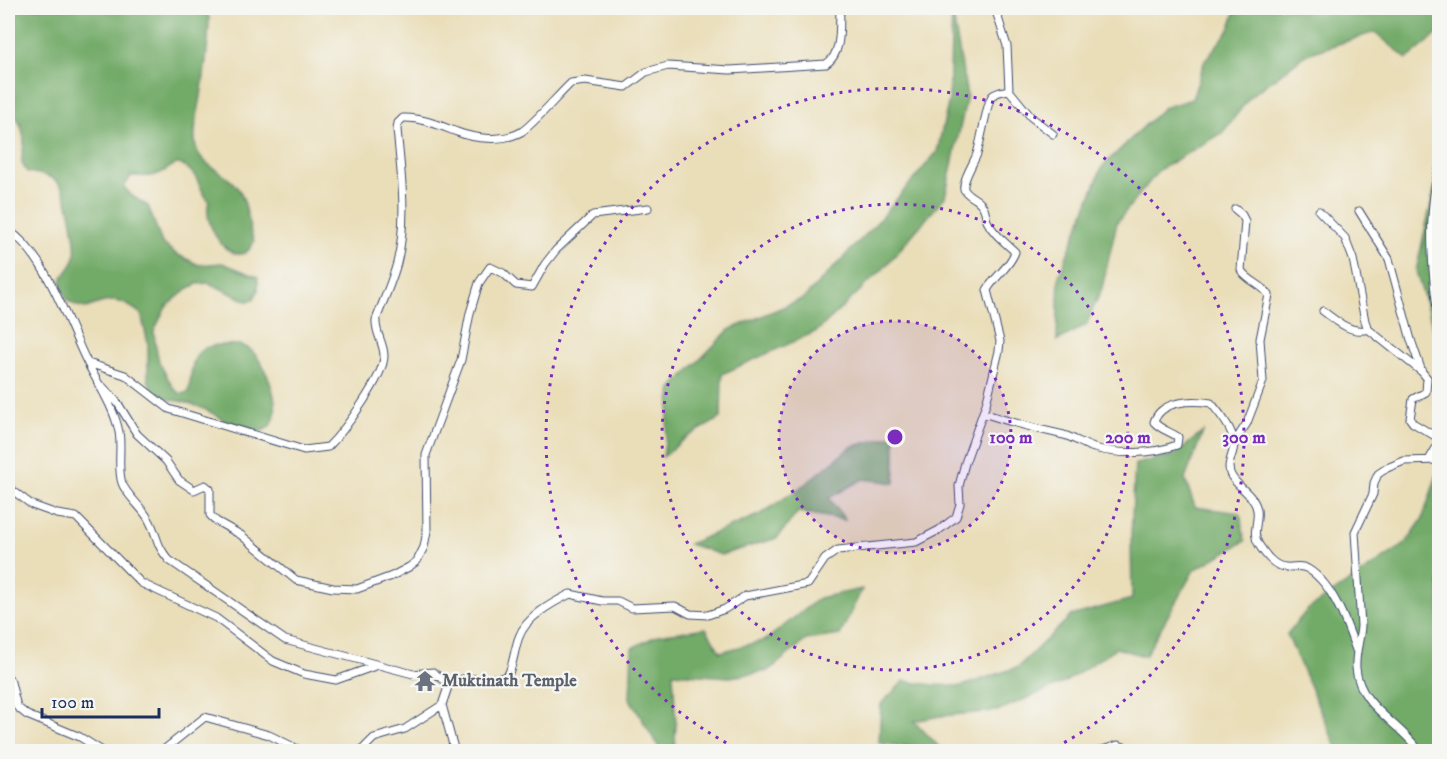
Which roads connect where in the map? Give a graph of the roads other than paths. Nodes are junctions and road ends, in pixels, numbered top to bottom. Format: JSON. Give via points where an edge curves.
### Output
{"nodes":[{"id":1,"x":840,"y":8,"type":"edge"},
{"id":2,"x":995,"y":8,"type":"edge"},
{"id":3,"x":1010,"y":8,"type":"edge"},
{"id":4,"x":1015,"y":8,"type":"edge"},
{"id":5,"x":1009,"y":90,"type":"junction"},
{"id":6,"x":1053,"y":134,"type":"dead end"},
{"id":7,"x":1440,"y":165,"type":"edge"},
{"id":8,"x":648,"y":208,"type":"dead end"},
{"id":9,"x":1235,"y":210,"type":"dead end"},
{"id":10,"x":1319,"y":211,"type":"dead end"},
{"id":11,"x":1359,"y":211,"type":"dead end"},
{"id":12,"x":8,"y":230,"type":"edge"},
{"id":13,"x":1323,"y":311,"type":"dead end"},
{"id":14,"x":1440,"y":327,"type":"edge"},
{"id":15,"x":1368,"y":329,"type":"junction"},
{"id":16,"x":88,"y":363,"type":"junction"},
{"id":17,"x":1422,"y":372,"type":"junction"},
{"id":18,"x":102,"y":386,"type":"junction"},
{"id":19,"x":983,"y":413,"type":"junction"},
{"id":20,"x":1440,"y":440,"type":"edge"},
{"id":21,"x":1234,"y":443,"type":"junction"},
{"id":22,"x":1429,"y":460,"type":"junction"},
{"id":23,"x":1440,"y":460,"type":"edge"},
{"id":24,"x":8,"y":487,"type":"edge"},
{"id":25,"x":1356,"y":650,"type":"junction"},
{"id":26,"x":378,"y":665,"type":"junction"},
{"id":27,"x":8,"y":678,"type":"edge"},
{"id":28,"x":449,"y":684,"type":"junction"},
{"id":29,"x":442,"y":705,"type":"junction"},
{"id":30,"x":104,"y":752,"type":"edge"},
{"id":31,"x":161,"y":752,"type":"edge"},
{"id":32,"x":304,"y":752,"type":"edge"},
{"id":33,"x":360,"y":752,"type":"edge"},
{"id":34,"x":455,"y":752,"type":"edge"},
{"id":35,"x":1096,"y":752,"type":"edge"},
{"id":36,"x":1140,"y":752,"type":"edge"},
{"id":37,"x":1420,"y":752,"type":"edge"}],
"edges":[{"from":1,"to":16,"type":"street","via":[[837,50],[833,60],[826,64],[730,70],[668,66],[646,72],[626,87],[571,82],[523,132],[512,136],[468,136],[403,118],[397,129],[404,191],[401,244],[375,327],[384,354],[382,369],[328,447],[304,450],[169,409],[125,375]]},
{"from":2,"to":5,"type":"street","via":[[1007,46]]},
{"from":3,"to":4,"type":"street"},
{"from":5,"to":6,"type":"street"},
{"from":5,"to":19,"type":"street","via":[[989,98],[977,154],[964,183],[968,194],[984,207],[996,234],[1015,252],[987,290],[1000,341]]},
{"from":7,"to":14,"type":"street","via":[[1432,215],[1433,287]]},
{"from":8,"to":18,"type":"street","via":[[593,215],[556,250],[532,287],[516,285],[490,267],[479,283],[458,369],[426,455],[424,547],[410,567],[357,589],[296,580],[241,535],[216,521],[210,515],[210,489],[205,485],[194,490],[179,480],[166,461],[137,434]]},
{"from":9,"to":21,"type":"street","via":[[1245,221],[1241,270],[1265,288],[1269,296],[1260,339],[1263,381],[1247,423]]},
{"from":10,"to":15,"type":"street","via":[[1345,238]]},
{"from":11,"to":17,"type":"street","via":[[1389,259]]},
{"from":12,"to":16,"type":"street","via":[[29,250],[52,286]]},
{"from":13,"to":15,"type":"street","via":[[1346,326]]},
{"from":15,"to":17,"type":"street"},
{"from":16,"to":18,"type":"street"},
{"from":17,"to":20,"type":"street","via":[[1428,387],[1413,399],[1410,419]]},
{"from":18,"to":26,"type":"street","via":[[119,432],[122,483],[149,520],[160,550],[169,560],[285,640]]},
{"from":19,"to":21,"type":"street","via":[[1066,436],[1094,448],[1146,452],[1164,450],[1179,441],[1154,422],[1163,408],[1187,401],[1211,403]]},
{"from":19,"to":28,"type":"street","via":[[959,486],[956,517],[916,542],[838,550],[825,559],[808,584],[745,596],[708,615],[690,614],[675,606],[632,608],[618,601],[570,594],[528,623],[520,635],[508,675]]},
{"from":20,"to":22,"type":"street"},
{"from":21,"to":25,"type":"street","via":[[1228,466],[1257,509],[1257,543],[1276,565],[1308,569],[1321,582],[1347,624]]},
{"from":22,"to":23,"type":"street"},
{"from":22,"to":25,"type":"street","via":[[1404,461],[1378,474],[1373,494],[1354,532],[1361,626]]},
{"from":24,"to":26,"type":"street","via":[[32,506],[76,517],[141,583],[216,618],[273,661],[304,674],[336,680]]},
{"from":25,"to":37,"type":"street","via":[[1358,678],[1370,703],[1404,732]]},
{"from":26,"to":28,"type":"street","via":[[413,674],[433,672]]},
{"from":27,"to":30,"type":"street","via":[[17,707],[27,715],[90,741]]},
{"from":28,"to":29,"type":"street"},
{"from":29,"to":33,"type":"street","via":[[405,729],[374,738]]},
{"from":29,"to":34,"type":"street"},
{"from":31,"to":32,"type":"street","via":[[205,717],[269,735]]},
{"from":35,"to":36,"type":"street","via":[[1118,745]]}]}
